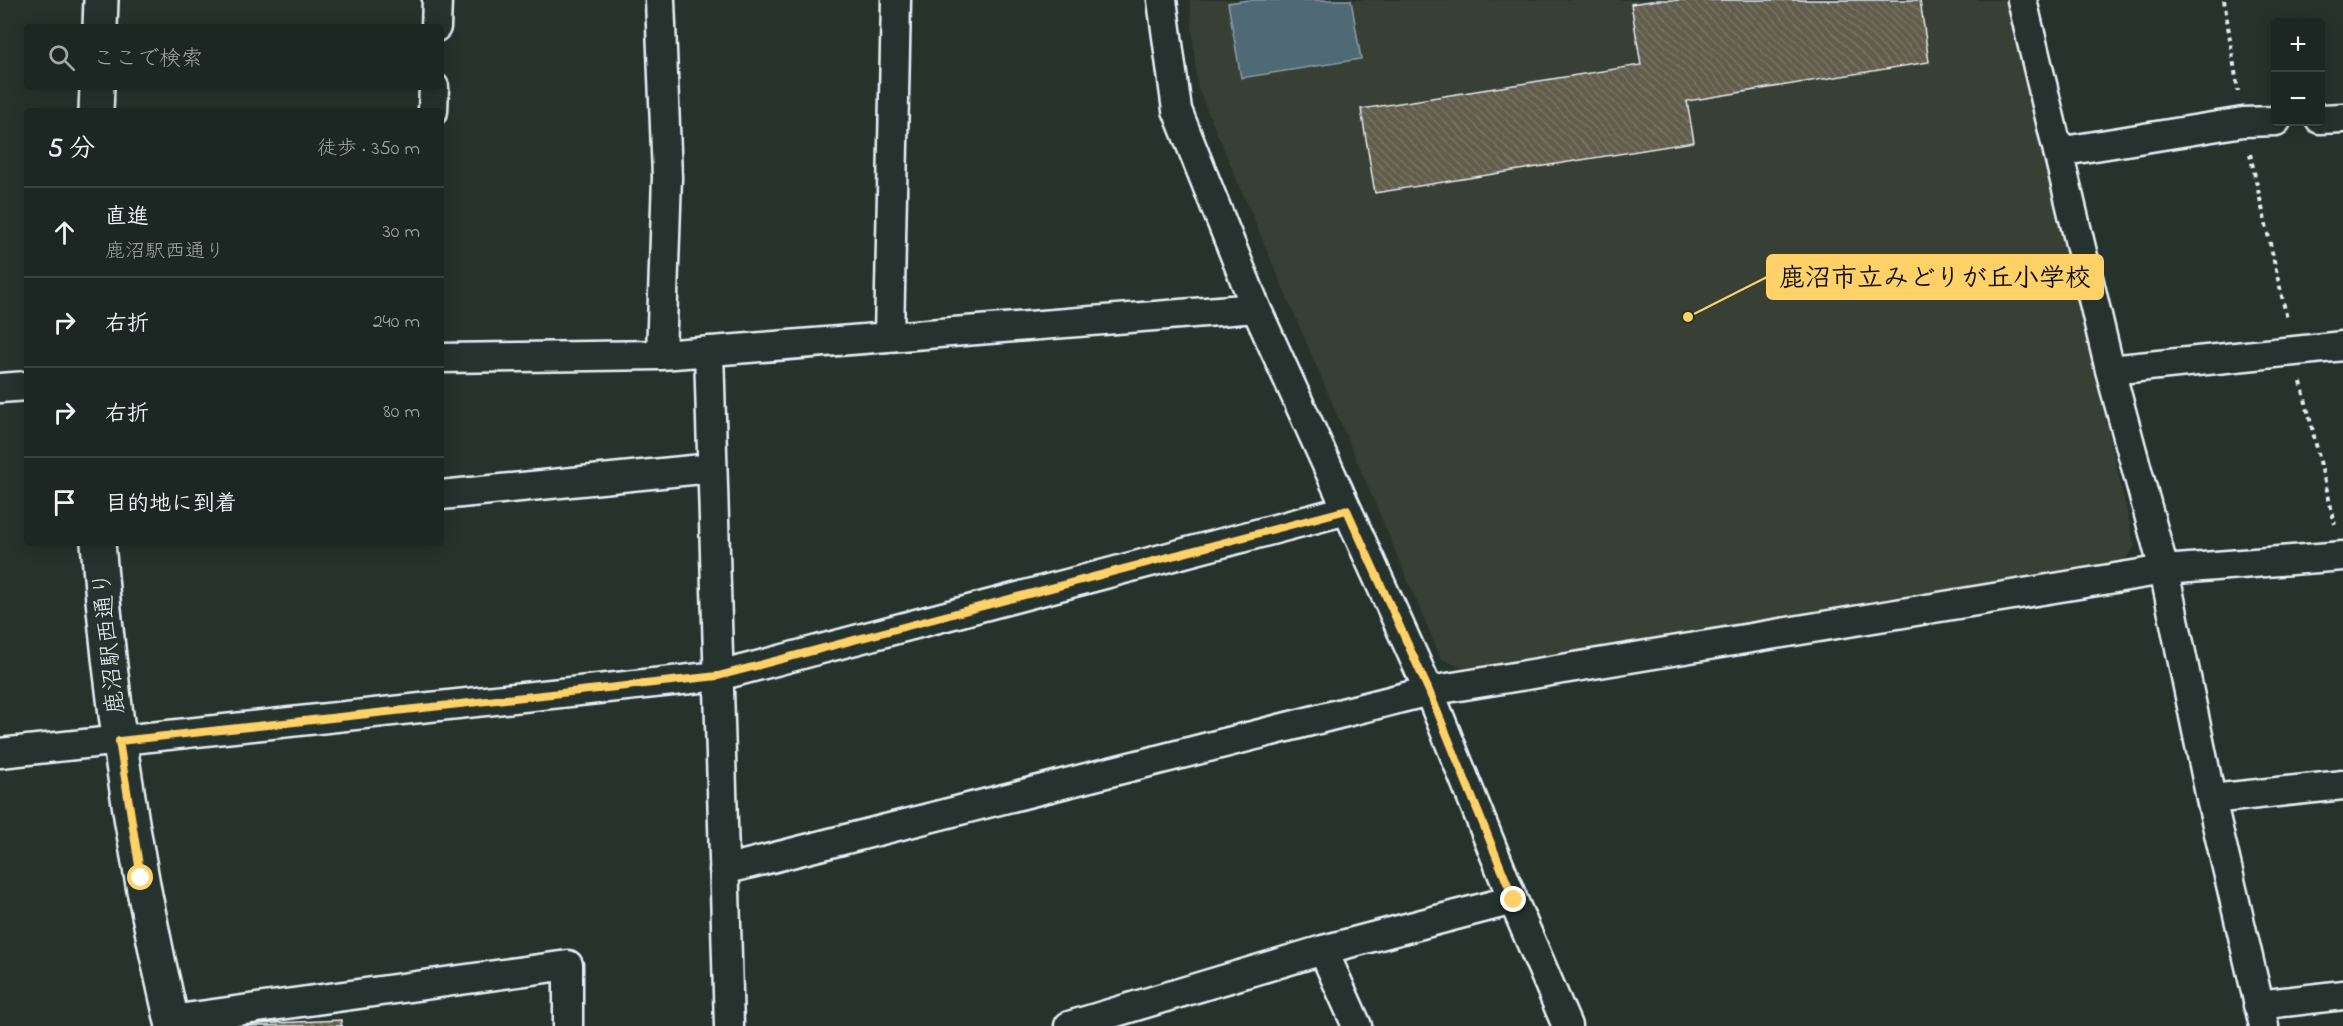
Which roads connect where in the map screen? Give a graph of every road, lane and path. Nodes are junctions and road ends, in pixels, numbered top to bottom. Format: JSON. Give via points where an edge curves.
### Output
{"nodes":[{"id":1,"x":101,"y":0,"type":"edge"},
{"id":2,"x":437,"y":0,"type":"edge"},
{"id":3,"x":660,"y":0,"type":"edge"},
{"id":4,"x":896,"y":0,"type":"edge"},
{"id":5,"x":1162,"y":0,"type":"edge"},
{"id":6,"x":2022,"y":0,"type":"edge"},
{"id":7,"x":2224,"y":0,"type":"edge"},
{"id":8,"x":100,"y":24,"type":"edge"},
{"id":9,"x":436,"y":24,"type":"edge"},
{"id":10,"x":98,"y":90,"type":"edge"},
{"id":11,"x":434,"y":90,"type":"edge"},
{"id":12,"x":96,"y":108,"type":"edge"},
{"id":13,"x":433,"y":108,"type":"edge"},
{"id":14,"x":2343,"y":118,"type":"edge"},
{"id":15,"x":2325,"y":119,"type":"edge"},
{"id":16,"x":2271,"y":121,"type":"edge"},
{"id":17,"x":2243,"y":122,"type":"junction"},
{"id":18,"x":2058,"y":152,"type":"junction"},
{"id":19,"x":1256,"y":309,"type":"junction"},
{"id":20,"x":889,"y":338,"type":"junction"},
{"id":21,"x":2343,"y":346,"type":"edge"},
{"id":22,"x":709,"y":351,"type":"junction"},
{"id":23,"x":661,"y":355,"type":"junction"},
{"id":24,"x":444,"y":358,"type":"edge"},
{"id":25,"x":2110,"y":370,"type":"junction"},
{"id":26,"x":24,"y":386,"type":"edge"},
{"id":27,"x":0,"y":388,"type":"edge"},
{"id":28,"x":712,"y":468,"type":"junction"},
{"id":29,"x":444,"y":495,"type":"edge"},
{"id":30,"x":1347,"y":510,"type":"junction"},
{"id":31,"x":98,"y":546,"type":"edge"},
{"id":32,"x":2343,"y":556,"type":"edge"},
{"id":33,"x":2164,"y":570,"type":"junction"},
{"id":34,"x":718,"y":676,"type":"junction"},
{"id":35,"x":1429,"y":691,"type":"junction"},
{"id":36,"x":119,"y":741,"type":"junction"},
{"id":37,"x":0,"y":753,"type":"edge"},
{"id":38,"x":2343,"y":785,"type":"edge"},
{"id":39,"x":2211,"y":799,"type":"junction"},
{"id":40,"x":724,"y":870,"type":"junction"},
{"id":41,"x":1514,"y":900,"type":"junction"},
{"id":42,"x":1323,"y":950,"type":"junction"},
{"id":43,"x":2343,"y":994,"type":"edge"},
{"id":44,"x":2261,"y":1016,"type":"edge"},
{"id":45,"x":172,"y":1023,"type":"edge"},
{"id":46,"x":568,"y":1026,"type":"edge"},
{"id":47,"x":729,"y":1026,"type":"edge"},
{"id":48,"x":1069,"y":1026,"type":"edge"},
{"id":49,"x":1357,"y":1026,"type":"edge"},
{"id":50,"x":1568,"y":1026,"type":"edge"}],
"edges":[{"from":1,"to":8,"type":"street"},
{"from":2,"to":9,"type":"street"},
{"from":3,"to":23,"type":"street","via":[[667,177]]},
{"from":4,"to":20,"type":"street"},
{"from":5,"to":19,"type":"street","via":[[1177,110]]},
{"from":6,"to":18,"type":"street"},
{"from":7,"to":17,"type":"path"},
{"from":10,"to":12,"type":"street"},
{"from":11,"to":13,"type":"street"},
{"from":14,"to":15,"type":"street"},
{"from":16,"to":17,"type":"street"},
{"from":17,"to":18,"type":"street"},
{"from":18,"to":25,"type":"street"},
{"from":19,"to":20,"type":"street"},
{"from":19,"to":30,"type":"street"},
{"from":20,"to":22,"type":"street"},
{"from":21,"to":25,"type":"street"},
{"from":22,"to":23,"type":"street"},
{"from":22,"to":28,"type":"street"},
{"from":23,"to":24,"type":"street"},
{"from":25,"to":33,"type":"street"},
{"from":26,"to":27,"type":"street"},
{"from":28,"to":29,"type":"street"},
{"from":28,"to":34,"type":"street"},
{"from":30,"to":34,"type":"street"},
{"from":30,"to":35,"type":"street"},
{"from":31,"to":36,"type":"street","name":"鹿沼駅西通り"},
{"from":32,"to":33,"type":"street"},
{"from":33,"to":35,"type":"street"},
{"from":33,"to":39,"type":"street"},
{"from":34,"to":36,"type":"street"},
{"from":34,"to":40,"type":"street"},
{"from":35,"to":40,"type":"street"},
{"from":35,"to":41,"type":"street"},
{"from":36,"to":37,"type":"street"},
{"from":36,"to":45,"type":"street","name":"鹿沼駅西通り","via":[[141,878]]},
{"from":38,"to":39,"type":"street"},
{"from":39,"to":44,"type":"street"},
{"from":40,"to":47,"type":"street"},
{"from":41,"to":42,"type":"street"},
{"from":41,"to":50,"type":"street"},
{"from":42,"to":48,"type":"street"},
{"from":42,"to":49,"type":"street"},
{"from":43,"to":44,"type":"street"},
{"from":45,"to":46,"type":"street","via":[[568,965]]}]}
